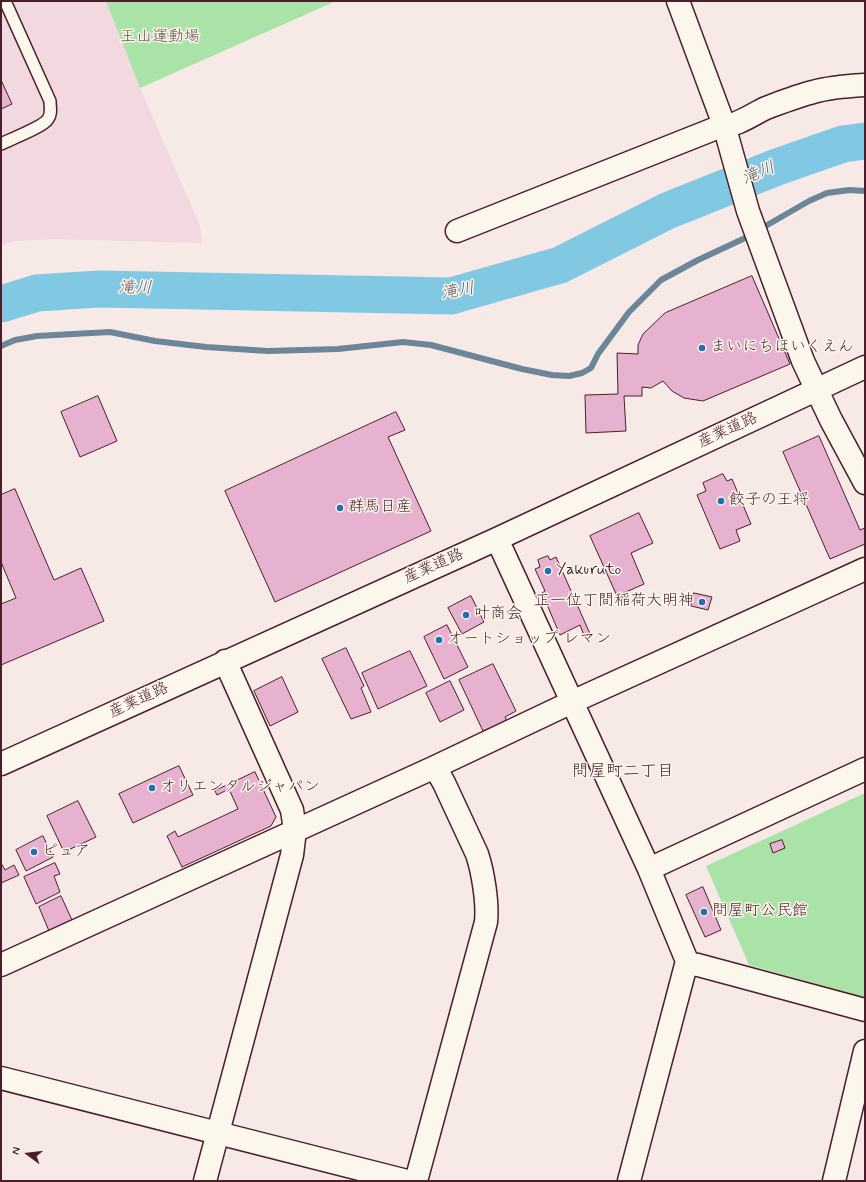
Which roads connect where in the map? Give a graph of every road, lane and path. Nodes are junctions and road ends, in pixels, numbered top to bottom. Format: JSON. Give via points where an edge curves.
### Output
{"nodes":[{"id":1,"x":5,"y":1,"type":"edge"},
{"id":2,"x":678,"y":1,"type":"edge"},
{"id":3,"x":865,"y":85,"type":"edge"},
{"id":4,"x":727,"y":134,"type":"junction"},
{"id":5,"x":1,"y":144,"type":"edge"},
{"id":6,"x":457,"y":231,"type":"dead end"},
{"id":7,"x":865,"y":367,"type":"edge"},
{"id":8,"x":816,"y":390,"type":"junction"},
{"id":9,"x":865,"y":483,"type":"edge"},
{"id":10,"x":497,"y":539,"type":"junction"},
{"id":11,"x":865,"y":568,"type":"edge"},
{"id":12,"x":226,"y":661,"type":"junction"},
{"id":13,"x":572,"y":702,"type":"junction"},
{"id":14,"x":1,"y":764,"type":"edge"},
{"id":15,"x":435,"y":767,"type":"junction"},
{"id":16,"x":865,"y":770,"type":"edge"},
{"id":17,"x":295,"y":830,"type":"junction"},
{"id":18,"x":649,"y":869,"type":"junction"},
{"id":19,"x":687,"y":961,"type":"junction"},
{"id":20,"x":1,"y":965,"type":"edge"},
{"id":21,"x":865,"y":1010,"type":"edge"},
{"id":22,"x":865,"y":1051,"type":"edge"},
{"id":23,"x":1,"y":1078,"type":"edge"},
{"id":24,"x":217,"y":1133,"type":"junction"},
{"id":25,"x":205,"y":1181,"type":"edge"},
{"id":26,"x":407,"y":1181,"type":"edge"},
{"id":27,"x":416,"y":1181,"type":"edge"},
{"id":28,"x":629,"y":1181,"type":"edge"},
{"id":29,"x":834,"y":1181,"type":"edge"}],
"edges":[{"from":1,"to":5,"type":"lane","via":[[50,101],[51,114],[48,120],[40,125]]},
{"from":2,"to":4,"type":"street"},
{"from":3,"to":4,"type":"street","via":[[813,91],[764,109],[728,126]]},
{"from":4,"to":6,"type":"street"},
{"from":4,"to":8,"type":"street","via":[[748,211]]},
{"from":7,"to":8,"type":"street","name":"産業道路"},
{"from":8,"to":9,"type":"street"},
{"from":8,"to":10,"type":"street","name":"産業道路"},
{"from":10,"to":12,"type":"street","name":"産業道路"},
{"from":10,"to":13,"type":"street"},
{"from":11,"to":13,"type":"street"},
{"from":12,"to":14,"type":"street","name":"産業道路"},
{"from":12,"to":17,"type":"street","via":[[292,810]]},
{"from":13,"to":15,"type":"street"},
{"from":13,"to":18,"type":"street"},
{"from":15,"to":17,"type":"street"},
{"from":15,"to":27,"type":"street","via":[[477,854],[487,913]]},
{"from":16,"to":18,"type":"street"},
{"from":17,"to":20,"type":"street"},
{"from":17,"to":24,"type":"street","via":[[292,855]]},
{"from":18,"to":19,"type":"street"},
{"from":19,"to":21,"type":"street","via":[[689,964]]},
{"from":19,"to":28,"type":"street"},
{"from":22,"to":29,"type":"street"},
{"from":23,"to":24,"type":"street"},
{"from":24,"to":25,"type":"street"},
{"from":24,"to":26,"type":"street"}]}
